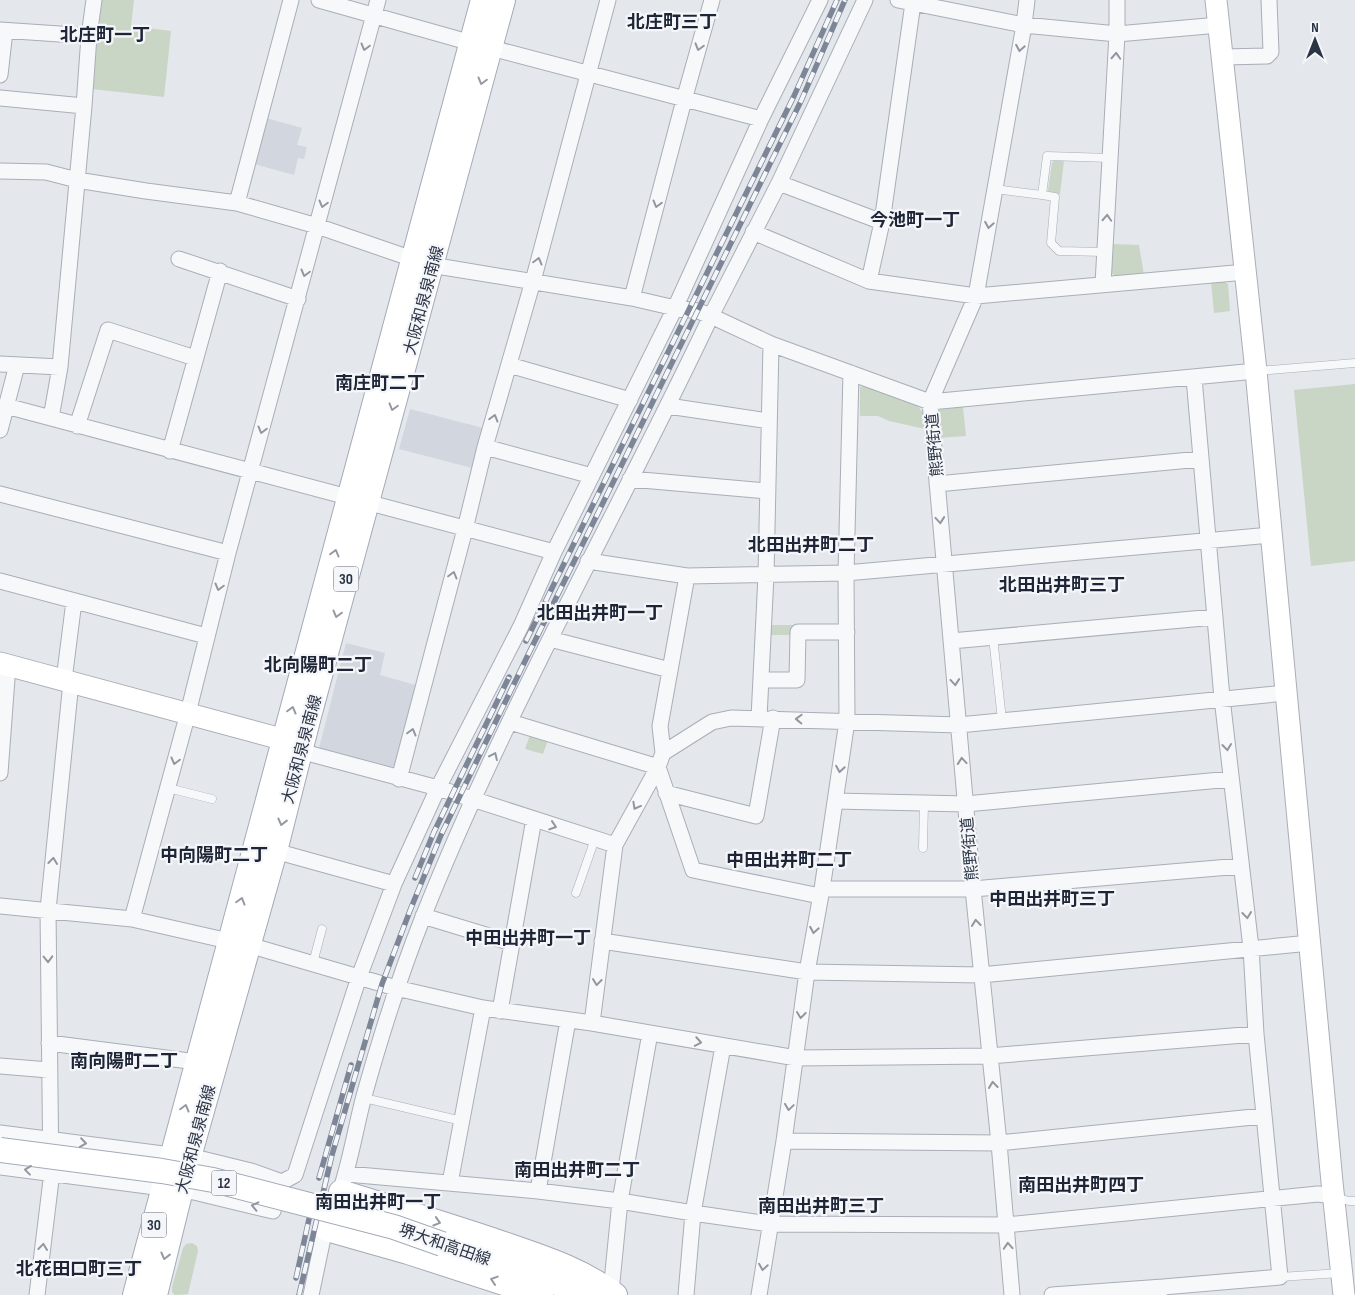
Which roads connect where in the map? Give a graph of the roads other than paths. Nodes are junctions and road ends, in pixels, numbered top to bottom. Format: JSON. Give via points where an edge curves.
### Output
{"nodes":[{"id":1,"x":94,"y":0,"type":"edge"},
{"id":2,"x":291,"y":0,"type":"edge"},
{"id":3,"x":319,"y":0,"type":"edge"},
{"id":4,"x":378,"y":0,"type":"edge"},
{"id":5,"x":483,"y":0,"type":"edge"},
{"id":6,"x":503,"y":0,"type":"edge"},
{"id":7,"x":608,"y":0,"type":"edge"},
{"id":8,"x":712,"y":0,"type":"edge"},
{"id":9,"x":820,"y":0,"type":"edge"},
{"id":10,"x":864,"y":0,"type":"edge"},
{"id":11,"x":898,"y":0,"type":"edge"},
{"id":12,"x":1027,"y":0,"type":"edge"},
{"id":13,"x":1117,"y":0,"type":"edge"},
{"id":14,"x":1216,"y":0,"type":"edge"},
{"id":15,"x":1269,"y":0,"type":"edge"},
{"id":16,"x":914,"y":3,"type":"junction"},
{"id":17,"x":953,"y":5,"type":"edge"},
{"id":18,"x":374,"y":16,"type":"junction"},
{"id":19,"x":1024,"y":25,"type":"junction"},
{"id":20,"x":1219,"y":25,"type":"junction"},
{"id":21,"x":2,"y":31,"type":"edge"},
{"id":22,"x":1117,"y":34,"type":"junction"},
{"id":23,"x":89,"y":36,"type":"junction"},
{"id":24,"x":481,"y":45,"type":"junction"},
{"id":25,"x":1223,"y":57,"type":"junction"},
{"id":26,"x":588,"y":73,"type":"junction"},
{"id":27,"x":0,"y":75,"type":"edge"},
{"id":28,"x":0,"y":98,"type":"edge"},
{"id":29,"x":684,"y":100,"type":"junction"},
{"id":30,"x":84,"y":106,"type":"junction"},
{"id":31,"x":761,"y":119,"type":"junction"},
{"id":32,"x":1110,"y":158,"type":"junction"},
{"id":33,"x":0,"y":171,"type":"edge"},
{"id":34,"x":78,"y":180,"type":"junction"},
{"id":35,"x":779,"y":183,"type":"junction"},
{"id":36,"x":995,"y":189,"type":"junction"},
{"id":37,"x":1042,"y":195,"type":"junction"},
{"id":38,"x":237,"y":203,"type":"junction"},
{"id":39,"x":882,"y":222,"type":"junction"},
{"id":40,"x":317,"y":226,"type":"junction"},
{"id":41,"x":753,"y":232,"type":"junction"},
{"id":42,"x":1105,"y":252,"type":"junction"},
{"id":43,"x":179,"y":259,"type":"dead end"},
{"id":44,"x":423,"y":262,"type":"junction"},
{"id":45,"x":220,"y":271,"type":"junction"},
{"id":46,"x":1246,"y":272,"type":"junction"},
{"id":47,"x":533,"y":281,"type":"junction"},
{"id":48,"x":869,"y":281,"type":"junction"},
{"id":49,"x":1103,"y":284,"type":"junction"},
{"id":50,"x":976,"y":296,"type":"junction"},
{"id":51,"x":632,"y":298,"type":"junction"},
{"id":52,"x":298,"y":299,"type":"junction"},
{"id":53,"x":675,"y":308,"type":"junction"},
{"id":54,"x":711,"y":316,"type":"junction"},
{"id":55,"x":771,"y":344,"type":"junction"},
{"id":56,"x":195,"y":358,"type":"junction"},
{"id":57,"x":1355,"y":363,"type":"edge"},
{"id":58,"x":0,"y":364,"type":"edge"},
{"id":59,"x":18,"y":365,"type":"junction"},
{"id":60,"x":509,"y":365,"type":"junction"},
{"id":61,"x":60,"y":367,"type":"junction"},
{"id":62,"x":1256,"y":371,"type":"junction"},
{"id":63,"x":851,"y":373,"type":"junction"},
{"id":64,"x":1194,"y":378,"type":"junction"},
{"id":65,"x":630,"y":400,"type":"junction"},
{"id":66,"x":930,"y":402,"type":"junction"},
{"id":67,"x":6,"y":406,"type":"junction"},
{"id":68,"x":668,"y":406,"type":"junction"},
{"id":69,"x":51,"y":418,"type":"junction"},
{"id":70,"x":769,"y":421,"type":"junction"},
{"id":71,"x":78,"y":426,"type":"junction"},
{"id":72,"x":0,"y":430,"type":"edge"},
{"id":73,"x":485,"y":447,"type":"junction"},
{"id":74,"x":170,"y":451,"type":"junction"},
{"id":75,"x":1201,"y":459,"type":"junction"},
{"id":76,"x":251,"y":472,"type":"junction"},
{"id":77,"x":592,"y":476,"type":"junction"},
{"id":78,"x":630,"y":479,"type":"junction"},
{"id":79,"x":937,"y":484,"type":"junction"},
{"id":80,"x":768,"y":491,"type":"junction"},
{"id":81,"x":0,"y":494,"type":"edge"},
{"id":82,"x":358,"y":501,"type":"junction"},
{"id":83,"x":466,"y":529,"type":"junction"},
{"id":84,"x":1271,"y":535,"type":"junction"},
{"id":85,"x":1208,"y":540,"type":"junction"},
{"id":86,"x":554,"y":552,"type":"junction"},
{"id":87,"x":228,"y":553,"type":"junction"},
{"id":88,"x":588,"y":561,"type":"junction"},
{"id":89,"x":944,"y":564,"type":"junction"},
{"id":90,"x":846,"y":573,"type":"junction"},
{"id":91,"x":766,"y":575,"type":"junction"},
{"id":92,"x":687,"y":576,"type":"junction"},
{"id":93,"x":0,"y":581,"type":"edge"},
{"id":94,"x":74,"y":601,"type":"junction"},
{"id":95,"x":1215,"y":617,"type":"junction"},
{"id":96,"x":847,"y":632,"type":"junction"},
{"id":97,"x":206,"y":636,"type":"junction"},
{"id":98,"x":993,"y":637,"type":"junction"},
{"id":99,"x":550,"y":639,"type":"junction"},
{"id":100,"x":951,"y":640,"type":"junction"},
{"id":101,"x":4,"y":664,"type":"edge"},
{"id":102,"x":670,"y":670,"type":"junction"},
{"id":103,"x":761,"y":680,"type":"junction"},
{"id":104,"x":68,"y":681,"type":"junction"},
{"id":105,"x":1286,"y":693,"type":"junction"},
{"id":106,"x":1222,"y":698,"type":"junction"},
{"id":107,"x":188,"y":714,"type":"junction"},
{"id":108,"x":766,"y":718,"type":"junction"},
{"id":109,"x":1002,"y":720,"type":"junction"},
{"id":110,"x":847,"y":721,"type":"junction"},
{"id":111,"x":510,"y":722,"type":"junction"},
{"id":112,"x":959,"y":725,"type":"junction"},
{"id":113,"x":293,"y":745,"type":"junction"},
{"id":114,"x":661,"y":760,"type":"junction"},
{"id":115,"x":0,"y":772,"type":"edge"},
{"id":116,"x":399,"y":779,"type":"junction"},
{"id":117,"x":1231,"y":779,"type":"junction"},
{"id":118,"x":168,"y":788,"type":"junction"},
{"id":119,"x":438,"y":788,"type":"junction"},
{"id":120,"x":666,"y":792,"type":"junction"},
{"id":121,"x":212,"y":799,"type":"dead end"},
{"id":122,"x":474,"y":800,"type":"junction"},
{"id":123,"x":835,"y":801,"type":"junction"},
{"id":124,"x":924,"y":803,"type":"junction"},
{"id":125,"x":966,"y":804,"type":"junction"},
{"id":126,"x":534,"y":819,"type":"junction"},
{"id":127,"x":595,"y":839,"type":"junction"},
{"id":128,"x":614,"y":845,"type":"junction"},
{"id":129,"x":923,"y":848,"type":"dead end"},
{"id":130,"x":275,"y":851,"type":"junction"},
{"id":131,"x":1241,"y":866,"type":"junction"},
{"id":132,"x":394,"y":884,"type":"junction"},
{"id":133,"x":972,"y":889,"type":"junction"},
{"id":134,"x":821,"y":892,"type":"junction"},
{"id":135,"x":576,"y":893,"type":"dead end"},
{"id":136,"x":0,"y":906,"type":"edge"},
{"id":137,"x":48,"y":910,"type":"junction"},
{"id":138,"x":423,"y":916,"type":"junction"},
{"id":139,"x":132,"y":919,"type":"junction"},
{"id":140,"x":322,"y":930,"type":"dead end"},
{"id":141,"x":602,"y":940,"type":"junction"},
{"id":142,"x":1310,"y":942,"type":"junction"},
{"id":143,"x":239,"y":943,"type":"junction"},
{"id":144,"x":512,"y":943,"type":"junction"},
{"id":145,"x":1251,"y":948,"type":"junction"},
{"id":146,"x":313,"y":964,"type":"junction"},
{"id":147,"x":807,"y":972,"type":"junction"},
{"id":148,"x":981,"y":975,"type":"junction"},
{"id":149,"x":359,"y":976,"type":"junction"},
{"id":150,"x":396,"y":988,"type":"junction"},
{"id":151,"x":483,"y":1008,"type":"junction"},
{"id":152,"x":500,"y":1012,"type":"junction"},
{"id":153,"x":568,"y":1020,"type":"junction"},
{"id":154,"x":592,"y":1023,"type":"junction"},
{"id":155,"x":650,"y":1033,"type":"junction"},
{"id":156,"x":1256,"y":1034,"type":"junction"},
{"id":157,"x":49,"y":1043,"type":"junction"},
{"id":158,"x":723,"y":1046,"type":"junction"},
{"id":159,"x":990,"y":1056,"type":"junction"},
{"id":160,"x":796,"y":1058,"type":"junction"},
{"id":161,"x":197,"y":1062,"type":"junction"},
{"id":162,"x":0,"y":1066,"type":"edge"},
{"id":163,"x":49,"y":1070,"type":"junction"},
{"id":164,"x":364,"y":1098,"type":"junction"},
{"id":165,"x":1263,"y":1116,"type":"junction"},
{"id":166,"x":462,"y":1121,"type":"junction"},
{"id":167,"x":0,"y":1133,"type":"edge"},
{"id":168,"x":50,"y":1139,"type":"junction"},
{"id":169,"x":784,"y":1141,"type":"junction"},
{"id":170,"x":999,"y":1143,"type":"junction"},
{"id":171,"x":0,"y":1150,"type":"edge"},
{"id":172,"x":180,"y":1156,"type":"junction"},
{"id":173,"x":0,"y":1167,"type":"edge"},
{"id":174,"x":51,"y":1173,"type":"junction"},
{"id":175,"x":282,"y":1182,"type":"junction"},
{"id":176,"x":344,"y":1183,"type":"junction"},
{"id":177,"x":450,"y":1183,"type":"junction"},
{"id":178,"x":172,"y":1189,"type":"junction"},
{"id":179,"x":538,"y":1190,"type":"junction"},
{"id":180,"x":1333,"y":1196,"type":"junction"},
{"id":181,"x":1273,"y":1199,"type":"junction"},
{"id":182,"x":620,"y":1201,"type":"junction"},
{"id":183,"x":1355,"y":1201,"type":"edge"},
{"id":184,"x":693,"y":1214,"type":"junction"},
{"id":185,"x":770,"y":1224,"type":"junction"},
{"id":186,"x":1006,"y":1224,"type":"junction"},
{"id":187,"x":328,"y":1230,"type":"junction"},
{"id":188,"x":1342,"y":1273,"type":"junction"},
{"id":189,"x":1280,"y":1278,"type":"junction"},
{"id":190,"x":1160,"y":1291,"type":"edge"},
{"id":191,"x":606,"y":1294,"type":"edge"},
{"id":192,"x":37,"y":1295,"type":"edge"},
{"id":193,"x":135,"y":1295,"type":"edge"},
{"id":194,"x":155,"y":1295,"type":"edge"},
{"id":195,"x":311,"y":1295,"type":"edge"},
{"id":196,"x":541,"y":1295,"type":"edge"},
{"id":197,"x":686,"y":1295,"type":"edge"},
{"id":198,"x":759,"y":1295,"type":"edge"},
{"id":199,"x":1012,"y":1295,"type":"edge"},
{"id":200,"x":1052,"y":1295,"type":"edge"},
{"id":201,"x":1344,"y":1295,"type":"edge"}],
"edges":[{"from":1,"to":23,"type":"street"},
{"from":2,"to":38,"type":"street"},
{"from":3,"to":18,"type":"street"},
{"from":4,"to":18,"type":"street"},
{"from":5,"to":24,"type":"main road","name":"大阪和泉泉南線","number":"30"},
{"from":6,"to":24,"type":"main road","name":"大阪和泉泉南線","number":"30"},
{"from":7,"to":26,"type":"street"},
{"from":8,"to":29,"type":"street","one_way":true},
{"from":9,"to":31,"type":"street"},
{"from":10,"to":35,"type":"street"},
{"from":11,"to":16,"type":"street"},
{"from":12,"to":19,"type":"street"},
{"from":13,"to":22,"type":"street"},
{"from":14,"to":20,"type":"street"},
{"from":15,"to":25,"type":"street","via":[[1271,52],[1267,56]]},
{"from":16,"to":17,"type":"street"},
{"from":16,"to":39,"type":"street"},
{"from":17,"to":19,"type":"street"},
{"from":18,"to":24,"type":"street"},
{"from":18,"to":40,"type":"street","one_way":true},
{"from":19,"to":22,"type":"street"},
{"from":19,"to":36,"type":"street","one_way":true},
{"from":20,"to":22,"type":"street"},
{"from":20,"to":25,"type":"street"},
{"from":21,"to":23,"type":"street"},
{"from":21,"to":27,"type":"street"},
{"from":32,"to":22,"type":"street","one_way":true},
{"from":23,"to":30,"type":"street"},
{"from":24,"to":26,"type":"street"},
{"from":24,"to":44,"type":"main road","name":"大阪和泉泉南線","number":"30"},
{"from":25,"to":46,"type":"street"},
{"from":26,"to":29,"type":"street"},
{"from":47,"to":26,"type":"street","one_way":true},
{"from":28,"to":30,"type":"street"},
{"from":29,"to":31,"type":"street"},
{"from":29,"to":51,"type":"street","one_way":true},
{"from":30,"to":34,"type":"street"},
{"from":31,"to":53,"type":"street"},
{"from":32,"to":37,"type":"lane","via":[[1047,156]]},
{"from":42,"to":32,"type":"street","one_way":true},
{"from":33,"to":34,"type":"street","via":[[46,172]]},
{"from":34,"to":38,"type":"street"},
{"from":34,"to":61,"type":"street"},
{"from":35,"to":39,"type":"street"},
{"from":35,"to":41,"type":"street"},
{"from":36,"to":37,"type":"lane"},
{"from":36,"to":50,"type":"street","one_way":true},
{"from":37,"to":42,"type":"lane","via":[[1054,197],[1051,243],[1059,251]]},
{"from":38,"to":40,"type":"street"},
{"from":39,"to":48,"type":"street"},
{"from":40,"to":44,"type":"street"},
{"from":40,"to":52,"type":"street","one_way":true},
{"from":41,"to":48,"type":"street"},
{"from":41,"to":54,"type":"street"},
{"from":42,"to":49,"type":"street"},
{"from":43,"to":45,"type":"street"},
{"from":44,"to":47,"type":"street"},
{"from":44,"to":82,"type":"main road","name":"大阪和泉泉南線","number":"30"},
{"from":45,"to":52,"type":"street"},
{"from":45,"to":56,"type":"street"},
{"from":46,"to":49,"type":"street"},
{"from":46,"to":62,"type":"street"},
{"from":47,"to":51,"type":"street"},
{"from":47,"to":60,"type":"street"},
{"from":48,"to":50,"type":"street"},
{"from":49,"to":50,"type":"street"},
{"from":50,"to":66,"type":"street"},
{"from":51,"to":53,"type":"street"},
{"from":52,"to":76,"type":"street","one_way":true},
{"from":53,"to":54,"type":"street","via":[[698,310]]},
{"from":53,"to":65,"type":"street"},
{"from":54,"to":55,"type":"street"},
{"from":54,"to":68,"type":"street"},
{"from":55,"to":63,"type":"street"},
{"from":55,"to":70,"type":"street"},
{"from":56,"to":71,"type":"street","via":[[108,330]]},
{"from":56,"to":74,"type":"street"},
{"from":57,"to":62,"type":"lane"},
{"from":58,"to":59,"type":"street"},
{"from":59,"to":61,"type":"street"},
{"from":59,"to":67,"type":"street"},
{"from":60,"to":65,"type":"street"},
{"from":73,"to":60,"type":"street","one_way":true},
{"from":61,"to":69,"type":"street"},
{"from":62,"to":64,"type":"street"},
{"from":62,"to":84,"type":"street"},
{"from":63,"to":66,"type":"street"},
{"from":63,"to":90,"type":"street"},
{"from":64,"to":66,"type":"street"},
{"from":64,"to":75,"type":"street"},
{"from":65,"to":77,"type":"street"},
{"from":66,"to":79,"type":"street","name":"熊野街道"},
{"from":67,"to":69,"type":"street"},
{"from":67,"to":72,"type":"street"},
{"from":68,"to":70,"type":"street"},
{"from":68,"to":78,"type":"street"},
{"from":69,"to":71,"type":"street"},
{"from":70,"to":80,"type":"street"},
{"from":71,"to":74,"type":"street"},
{"from":73,"to":77,"type":"street"},
{"from":73,"to":83,"type":"street"},
{"from":74,"to":76,"type":"street"},
{"from":75,"to":79,"type":"street"},
{"from":75,"to":85,"type":"street"},
{"from":76,"to":82,"type":"street"},
{"from":76,"to":87,"type":"street"},
{"from":77,"to":86,"type":"street"},
{"from":78,"to":80,"type":"street"},
{"from":78,"to":88,"type":"street"},
{"from":79,"to":89,"type":"street","name":"熊野街道","one_way":true},
{"from":80,"to":91,"type":"street"},
{"from":81,"to":87,"type":"street"},
{"from":82,"to":83,"type":"street"},
{"from":82,"to":113,"type":"main road","name":"大阪和泉泉南線","number":"30"},
{"from":83,"to":86,"type":"street"},
{"from":116,"to":83,"type":"street","one_way":true},
{"from":84,"to":85,"type":"street"},
{"from":84,"to":105,"type":"street"},
{"from":85,"to":89,"type":"street"},
{"from":85,"to":95,"type":"street"},
{"from":86,"to":119,"type":"street","via":[[521,626]]},
{"from":87,"to":97,"type":"street","one_way":true},
{"from":88,"to":92,"type":"street"},
{"from":88,"to":99,"type":"street"},
{"from":89,"to":90,"type":"street"},
{"from":89,"to":100,"type":"street","name":"熊野街道"},
{"from":90,"to":91,"type":"street"},
{"from":90,"to":96,"type":"street"},
{"from":91,"to":92,"type":"street"},
{"from":91,"to":103,"type":"street"},
{"from":92,"to":102,"type":"street"},
{"from":93,"to":94,"type":"street"},
{"from":94,"to":97,"type":"street"},
{"from":94,"to":104,"type":"street"},
{"from":95,"to":98,"type":"street"},
{"from":95,"to":106,"type":"street"},
{"from":96,"to":103,"type":"street","via":[[798,632],[797,680]]},
{"from":96,"to":110,"type":"street"},
{"from":97,"to":107,"type":"street"},
{"from":98,"to":100,"type":"street"},
{"from":98,"to":109,"type":"lane"},
{"from":99,"to":102,"type":"street"},
{"from":99,"to":111,"type":"street"},
{"from":100,"to":112,"type":"street","name":"熊野街道","one_way":true},
{"from":101,"to":104,"type":"street"},
{"from":101,"to":115,"type":"street"},
{"from":102,"to":114,"type":"street","via":[[660,726]]},
{"from":103,"to":108,"type":"street"},
{"from":104,"to":107,"type":"street"},
{"from":137,"to":104,"type":"street","one_way":true},
{"from":105,"to":106,"type":"street"},
{"from":105,"to":142,"type":"street"},
{"from":106,"to":109,"type":"street"},
{"from":106,"to":117,"type":"street","one_way":true},
{"from":107,"to":113,"type":"street"},
{"from":107,"to":118,"type":"street","one_way":true},
{"from":110,"to":108,"type":"street","one_way":true},
{"from":108,"to":114,"type":"street","via":[[731,718],[712,722]]},
{"from":108,"to":120,"type":"street","via":[[756,816]]},
{"from":109,"to":112,"type":"street"},
{"from":110,"to":112,"type":"street"},
{"from":110,"to":123,"type":"street","one_way":true},
{"from":111,"to":114,"type":"street"},
{"from":122,"to":111,"type":"street","one_way":true},
{"from":125,"to":112,"type":"street","name":"熊野街道","one_way":true},
{"from":113,"to":116,"type":"street"},
{"from":113,"to":130,"type":"main road","name":"大阪和泉泉南線","number":"30","one_way":true},
{"from":143,"to":113,"type":"main road","name":"大阪和泉泉南線","number":"30","one_way":true},
{"from":114,"to":120,"type":"street"},
{"from":114,"to":128,"type":"street","one_way":true},
{"from":116,"to":119,"type":"street"},
{"from":117,"to":125,"type":"street"},
{"from":117,"to":131,"type":"street"},
{"from":118,"to":121,"type":"lane"},
{"from":118,"to":139,"type":"street"},
{"from":119,"to":122,"type":"street"},
{"from":119,"to":132,"type":"street"},
{"from":120,"to":134,"type":"street","via":[[693,870]]},
{"from":122,"to":126,"type":"street"},
{"from":122,"to":138,"type":"street"},
{"from":123,"to":124,"type":"street"},
{"from":123,"to":134,"type":"street"},
{"from":124,"to":125,"type":"street"},
{"from":124,"to":129,"type":"lane"},
{"from":125,"to":133,"type":"street","name":"熊野街道"},
{"from":126,"to":127,"type":"street","one_way":true},
{"from":126,"to":144,"type":"street"},
{"from":127,"to":128,"type":"street"},
{"from":127,"to":135,"type":"lane"},
{"from":128,"to":141,"type":"street"},
{"from":130,"to":132,"type":"street"},
{"from":130,"to":143,"type":"main road","name":"大阪和泉泉南線","number":"30"},
{"from":131,"to":133,"type":"street"},
{"from":131,"to":145,"type":"street","one_way":true},
{"from":132,"to":149,"type":"street"},
{"from":133,"to":134,"type":"street"},
{"from":148,"to":133,"type":"street","name":"熊野街道","one_way":true},
{"from":134,"to":147,"type":"street","one_way":true},
{"from":136,"to":137,"type":"street"},
{"from":137,"to":139,"type":"street"},
{"from":137,"to":157,"type":"street","one_way":true},
{"from":138,"to":144,"type":"street"},
{"from":138,"to":150,"type":"street"},
{"from":139,"to":143,"type":"street"},
{"from":140,"to":146,"type":"lane"},
{"from":141,"to":147,"type":"street"},
{"from":141,"to":154,"type":"street","one_way":true},
{"from":142,"to":145,"type":"street"},
{"from":142,"to":180,"type":"street"},
{"from":143,"to":146,"type":"street"},
{"from":143,"to":161,"type":"main road","name":"大阪和泉泉南線","number":"30"},
{"from":143,"to":172,"type":"main road","name":"大阪和泉泉南線","number":"30"},
{"from":144,"to":152,"type":"street"},
{"from":145,"to":148,"type":"street"},
{"from":145,"to":156,"type":"street"},
{"from":146,"to":149,"type":"street"},
{"from":147,"to":148,"type":"street"},
{"from":147,"to":160,"type":"street","one_way":true},
{"from":148,"to":159,"type":"street","name":"熊野街道"},
{"from":149,"to":150,"type":"street"},
{"from":149,"to":175,"type":"street","via":[[295,1175]]},
{"from":150,"to":151,"type":"street"},
{"from":150,"to":164,"type":"street"},
{"from":151,"to":152,"type":"street"},
{"from":151,"to":166,"type":"street"},
{"from":152,"to":153,"type":"street"},
{"from":153,"to":154,"type":"street"},
{"from":153,"to":179,"type":"street"},
{"from":154,"to":155,"type":"street"},
{"from":155,"to":158,"type":"street","one_way":true},
{"from":155,"to":182,"type":"street"},
{"from":156,"to":159,"type":"street"},
{"from":156,"to":165,"type":"street"},
{"from":157,"to":161,"type":"street"},
{"from":157,"to":163,"type":"street"},
{"from":158,"to":160,"type":"street"},
{"from":158,"to":184,"type":"street"},
{"from":159,"to":160,"type":"street"},
{"from":170,"to":159,"type":"street","name":"熊野街道","one_way":true},
{"from":160,"to":169,"type":"street","one_way":true},
{"from":172,"to":161,"type":"main road","name":"大阪和泉泉南線","number":"30","one_way":true},
{"from":162,"to":163,"type":"street"},
{"from":163,"to":168,"type":"street"},
{"from":164,"to":166,"type":"lane"},
{"from":164,"to":176,"type":"street"},
{"from":165,"to":170,"type":"street"},
{"from":165,"to":181,"type":"street"},
{"from":166,"to":177,"type":"street"},
{"from":167,"to":168,"type":"street"},
{"from":168,"to":172,"type":"street","one_way":true},
{"from":168,"to":174,"type":"street"},
{"from":169,"to":170,"type":"street"},
{"from":169,"to":185,"type":"street"},
{"from":170,"to":186,"type":"street","name":"熊野街道"},
{"from":171,"to":191,"type":"main road","name":"堺大和高田線","number":"12","bridge":true,"via":[[213,1180],[394,1226]]},
{"from":172,"to":175,"type":"street","via":[[251,1171]]},
{"from":172,"to":178,"type":"main road","name":"大阪和泉泉南線","number":"30"},
{"from":174,"to":173,"type":"street","one_way":true},
{"from":174,"to":178,"type":"street"},
{"from":192,"to":174,"type":"street","one_way":true},
{"from":175,"to":178,"type":"street","one_way":true,"via":[[273,1210]]},
{"from":176,"to":177,"type":"street"},
{"from":176,"to":187,"type":"street"},
{"from":176,"to":191,"type":"main road","one_way":true,"via":[[460,1229],[552,1260],[590,1278]]},
{"from":177,"to":179,"type":"street"},
{"from":178,"to":193,"type":"main road","name":"大阪和泉泉南線","number":"30"},
{"from":178,"to":194,"type":"main road","name":"大阪和泉泉南線","number":"30","one_way":true},
{"from":179,"to":182,"type":"street"},
{"from":180,"to":181,"type":"street","via":[[1318,1194]]},
{"from":180,"to":183,"type":"lane"},
{"from":180,"to":188,"type":"street"},
{"from":181,"to":186,"type":"street"},
{"from":181,"to":189,"type":"street"},
{"from":182,"to":184,"type":"street"},
{"from":182,"to":191,"type":"street"},
{"from":184,"to":185,"type":"street"},
{"from":184,"to":197,"type":"street"},
{"from":185,"to":186,"type":"street"},
{"from":185,"to":198,"type":"street","one_way":true},
{"from":199,"to":186,"type":"street","name":"熊野街道","one_way":true},
{"from":187,"to":195,"type":"street","via":[[323,1238]]},
{"from":196,"to":187,"type":"main road","one_way":true},
{"from":188,"to":189,"type":"lane"},
{"from":188,"to":201,"type":"street"},
{"from":189,"to":190,"type":"street"},
{"from":190,"to":200,"type":"street"}]}
